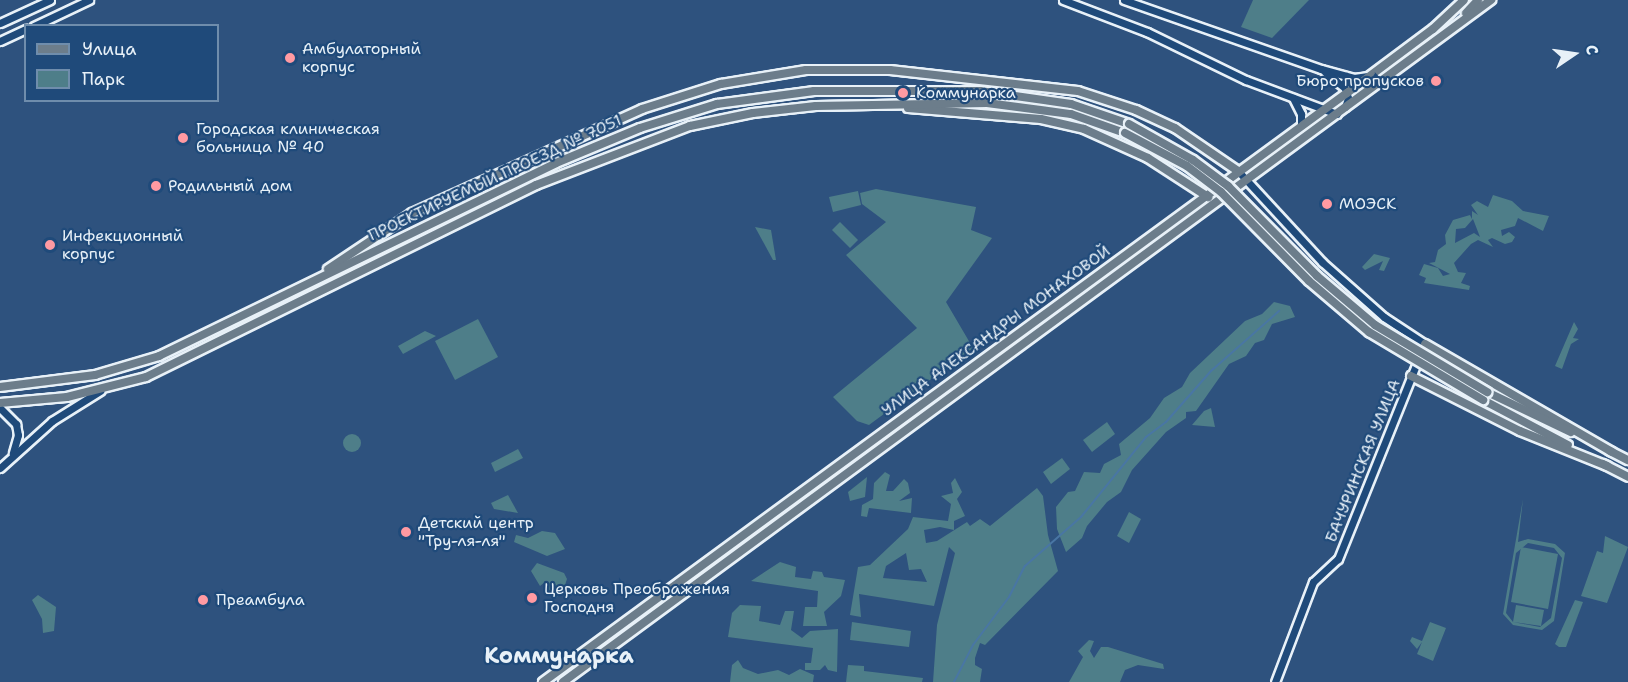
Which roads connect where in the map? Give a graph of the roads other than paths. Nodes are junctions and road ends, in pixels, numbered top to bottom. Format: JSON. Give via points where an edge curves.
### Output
{"nodes":[{"id":1,"x":50,"y":0,"type":"edge"},
{"id":2,"x":89,"y":0,"type":"edge"},
{"id":3,"x":1063,"y":0,"type":"edge"},
{"id":4,"x":1124,"y":0,"type":"edge"},
{"id":5,"x":1464,"y":0,"type":"edge"},
{"id":6,"x":1478,"y":0,"type":"edge"},
{"id":7,"x":1491,"y":0,"type":"edge"},
{"id":8,"x":0,"y":22,"type":"edge"},
{"id":9,"x":38,"y":24,"type":"edge"},
{"id":10,"x":1455,"y":24,"type":"junction"},
{"id":11,"x":24,"y":30,"type":"edge"},
{"id":12,"x":0,"y":41,"type":"edge"},
{"id":13,"x":1321,"y":69,"type":"junction"},
{"id":14,"x":1371,"y":75,"type":"junction"},
{"id":15,"x":1347,"y":93,"type":"junction"},
{"id":16,"x":1293,"y":98,"type":"junction"},
{"id":17,"x":882,"y":104,"type":"junction"},
{"id":18,"x":1344,"y":108,"type":"junction"},
{"id":19,"x":1324,"y":109,"type":"junction"},
{"id":20,"x":1337,"y":114,"type":"junction"},
{"id":21,"x":1301,"y":124,"type":"junction"},
{"id":22,"x":1127,"y":129,"type":"junction"},
{"id":23,"x":1238,"y":171,"type":"junction"},
{"id":24,"x":1247,"y":180,"type":"junction"},
{"id":25,"x":1205,"y":195,"type":"junction"},
{"id":26,"x":1216,"y":203,"type":"junction"},
{"id":27,"x":318,"y":277,"type":"junction"},
{"id":28,"x":1425,"y":344,"type":"junction"},
{"id":29,"x":1411,"y":376,"type":"junction"},
{"id":30,"x":0,"y":387,"type":"edge"},
{"id":31,"x":103,"y":390,"type":"junction"},
{"id":32,"x":1485,"y":396,"type":"junction"},
{"id":33,"x":0,"y":403,"type":"edge"},
{"id":34,"x":0,"y":408,"type":"edge"},
{"id":35,"x":1612,"y":452,"type":"junction"},
{"id":36,"x":12,"y":455,"type":"junction"},
{"id":37,"x":1628,"y":460,"type":"edge"},
{"id":38,"x":1607,"y":466,"type":"junction"},
{"id":39,"x":0,"y":468,"type":"edge"},
{"id":40,"x":1628,"y":477,"type":"edge"},
{"id":41,"x":543,"y":682,"type":"edge"},
{"id":42,"x":562,"y":682,"type":"edge"},
{"id":43,"x":1275,"y":682,"type":"edge"}],
"edges":[{"from":1,"to":8,"type":"street"},
{"from":2,"to":9,"type":"street"},
{"from":3,"to":16,"type":"street","via":[[1147,32]]},
{"from":4,"to":13,"type":"street"},
{"from":5,"to":14,"type":"main road","name":"УЛИЦА АЛЕКСАНДРЫ МОНАХОВОЙ","via":[[1433,29]]},
{"from":6,"to":10,"type":"main road","name":"УЛИЦА АЛЕКСАНДРЫ МОНАХОВОЙ"},
{"from":7,"to":10,"type":"main road","name":"УЛИЦА АЛЕКСАНДРЫ МОНАХОВОЙ"},
{"from":10,"to":18,"type":"main road","name":"УЛИЦА АЛЕКСАНДРЫ МОНАХОВОЙ"},
{"from":11,"to":12,"type":"street"},
{"from":13,"to":14,"type":"street","via":[[1354,78]]},
{"from":13,"to":15,"type":"street","via":[[1342,83]]},
{"from":14,"to":15,"type":"main road","name":"УЛИЦА АЛЕКСАНДРЫ МОНАХОВОЙ"},
{"from":15,"to":18,"type":"street"},
{"from":15,"to":19,"type":"main road","name":"УЛИЦА АЛЕКСАНДРЫ МОНАХОВОЙ"},
{"from":16,"to":19,"type":"street"},
{"from":16,"to":21,"type":"street"},
{"from":17,"to":22,"type":"main road","name":"ПРОЕКТИРУЕМЫЙ ПРОЕЗД № 7051","via":[[1016,105]]},
{"from":17,"to":25,"type":"main road","via":[[1041,119],[1084,129],[1119,142]]},
{"from":17,"to":31,"type":"main road","name":"ПРОЕКТИРУЕМЫЙ ПРОЕЗД № 7051","via":[[774,110],[690,126],[648,139],[536,185],[181,362]]},
{"from":18,"to":20,"type":"main road","name":"УЛИЦА АЛЕКСАНДРЫ МОНАХОВОЙ"},
{"from":19,"to":20,"type":"street"},
{"from":19,"to":21,"type":"main road","name":"УЛИЦА АЛЕКСАНДРЫ МОНАХОВОЙ"},
{"from":20,"to":24,"type":"main road","name":"УЛИЦА АЛЕКСАНДРЫ МОНАХОВОЙ"},
{"from":21,"to":23,"type":"main road","name":"УЛИЦА АЛЕКСАНДРЫ МОНАХОВОЙ"},
{"from":22,"to":27,"type":"main road","name":"ПРОЕКТИРУЕМЫЙ ПРОЕЗД № 7051","via":[[1071,104],[980,91],[814,91],[742,99],[665,119],[598,145]]},
{"from":22,"to":32,"type":"main road","bridge":true,"via":[[1193,159],[1228,186],[1317,276],[1375,325]]},
{"from":23,"to":24,"type":"street"},
{"from":23,"to":25,"type":"main road","name":"УЛИЦА АЛЕКСАНДРЫ МОНАХОВОЙ"},
{"from":23,"to":27,"type":"main road","via":[[1175,128],[1078,91],[868,69],[785,73],[697,90],[632,114],[412,213],[341,257]]},
{"from":24,"to":26,"type":"main road","name":"УЛИЦА АЛЕКСАНДРЫ МОНАХОВОЙ"},
{"from":24,"to":28,"type":"street","via":[[1352,290]]},
{"from":25,"to":26,"type":"main road"},
{"from":25,"to":41,"type":"main road","name":"УЛИЦА АЛЕКСАНДРЫ МОНАХОВОЙ"},
{"from":26,"to":42,"type":"main road","name":"УЛИЦА АЛЕКСАНДРЫ МОНАХОВОЙ"},
{"from":27,"to":30,"type":"main road","name":"ПРОЕКТИРУЕМЫЙ ПРОЕЗД № 7051","via":[[136,364],[76,379]]},
{"from":28,"to":29,"type":"street","name":"БАЧУРИНСКАЯ УЛИЦА"},
{"from":28,"to":35,"type":"main road"},
{"from":29,"to":38,"type":"main road","via":[[1509,426]]},
{"from":29,"to":43,"type":"street","name":"БАЧУРИНСКАЯ УЛИЦА","via":[[1338,559],[1313,582]]},
{"from":31,"to":33,"type":"main road","name":"ПРОЕКТИРУЕМЫЙ ПРОЕЗД № 7051"},
{"from":31,"to":36,"type":"street","via":[[66,411]]},
{"from":32,"to":35,"type":"main road"},
{"from":32,"to":38,"type":"main road"},
{"from":34,"to":36,"type":"street","via":[[11,415],[17,429]]},
{"from":35,"to":37,"type":"main road"},
{"from":36,"to":39,"type":"street"},
{"from":38,"to":40,"type":"main road"}]}
